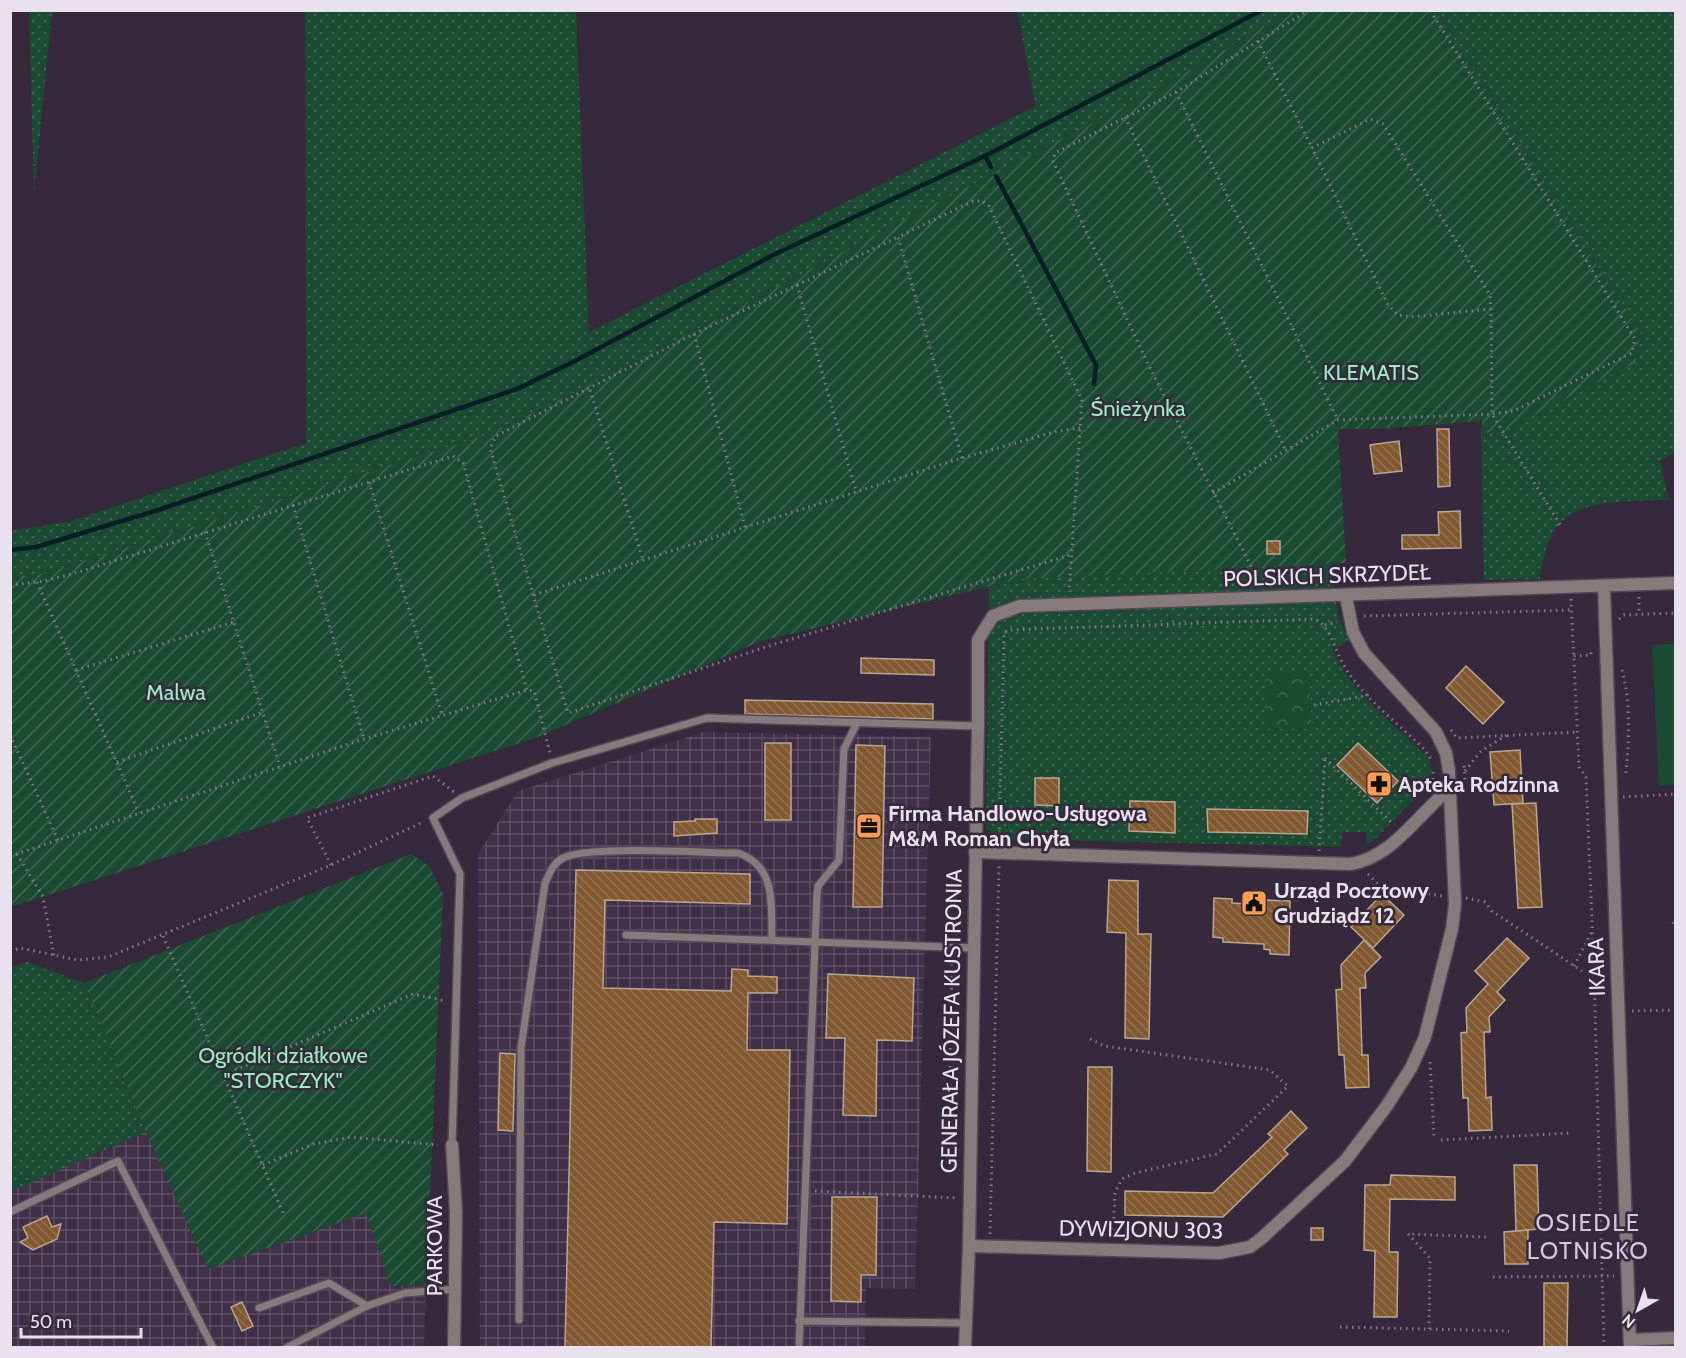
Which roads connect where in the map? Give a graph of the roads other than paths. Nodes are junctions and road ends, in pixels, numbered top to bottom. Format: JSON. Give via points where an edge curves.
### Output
{"nodes":[{"id":1,"x":1676,"y":584,"type":"edge"},
{"id":2,"x":1604,"y":586,"type":"junction"},
{"id":3,"x":1346,"y":597,"type":"junction"},
{"id":4,"x":985,"y":625,"type":"joint"},
{"id":5,"x":857,"y":723,"type":"junction"},
{"id":6,"x":978,"y":726,"type":"junction"},
{"id":7,"x":1450,"y":788,"type":"junction"},
{"id":8,"x":975,"y":852,"type":"junction"},
{"id":9,"x":626,"y":935,"type":"dead end"},
{"id":10,"x":772,"y":940,"type":"junction"},
{"id":11,"x":814,"y":942,"type":"junction"},
{"id":12,"x":973,"y":948,"type":"junction"},
{"id":13,"x":452,"y":1145,"type":"joint"},
{"id":14,"x":10,"y":1212,"type":"edge"},
{"id":15,"x":969,"y":1246,"type":"junction"},
{"id":16,"x":456,"y":1289,"type":"junction"},
{"id":17,"x":367,"y":1306,"type":"junction"},
{"id":18,"x":259,"y":1308,"type":"dead end"},
{"id":19,"x":519,"y":1320,"type":"dead end"},
{"id":20,"x":799,"y":1321,"type":"junction"},
{"id":21,"x":966,"y":1323,"type":"junction"},
{"id":22,"x":1676,"y":1338,"type":"edge"},
{"id":23,"x":1630,"y":1344,"type":"edge"},
{"id":24,"x":213,"y":1347,"type":"edge"},
{"id":25,"x":286,"y":1347,"type":"edge"},
{"id":26,"x":454,"y":1347,"type":"edge"},
{"id":27,"x":799,"y":1347,"type":"edge"},
{"id":28,"x":965,"y":1347,"type":"edge"}],
"edges":[{"from":1,"to":2,"type":"street","name":"POLSKICH SKRZYDEŁ"},
{"from":2,"to":3,"type":"street","name":"POLSKICH SKRZYDEŁ"},
{"from":2,"to":23,"type":"street","name":"IKARA"},
{"from":3,"to":4,"type":"street","name":"POLSKICH SKRZYDEŁ","via":[[1020,606],[1003,610]]},
{"from":3,"to":7,"type":"street","name":"DYWIZJONU 303","via":[[1353,632],[1364,652],[1441,740]]},
{"from":4,"to":6,"type":"street","name":"GENERAŁA JÓZEFA KUSTRONIA","via":[[977,649]]},
{"from":5,"to":6,"type":"lane"},
{"from":5,"to":11,"type":"lane","via":[[844,749],[839,860],[818,886]]},
{"from":5,"to":13,"type":"lane","via":[[707,718],[552,763],[462,798],[433,818],[460,874]]},
{"from":6,"to":8,"type":"street","name":"GENERAŁA JÓZEFA KUSTRONIA"},
{"from":7,"to":8,"type":"street","via":[[1386,851],[1350,864]]},
{"from":7,"to":15,"type":"street","name":"DYWIZJONU 303","via":[[1455,897],[1452,929],[1425,1036],[1411,1068],[1345,1161],[1250,1247],[1219,1253]]},
{"from":8,"to":12,"type":"street","name":"GENERAŁA JÓZEFA KUSTRONIA"},
{"from":9,"to":10,"type":"lane"},
{"from":10,"to":11,"type":"lane"},
{"from":10,"to":19,"type":"lane","via":[[771,889],[766,875],[751,857],[738,853],[591,852],[574,853],[553,867],[545,883],[522,1048]]},
{"from":11,"to":12,"type":"lane"},
{"from":11,"to":20,"type":"lane"},
{"from":12,"to":15,"type":"street","name":"GENERAŁA JÓZEFA KUSTRONIA"},
{"from":13,"to":16,"type":"street","name":"PARKOWA"},
{"from":14,"to":24,"type":"lane","via":[[118,1161]]},
{"from":15,"to":21,"type":"street","name":"GENERAŁA JÓZEFA KUSTRONIA"},
{"from":16,"to":17,"type":"lane","via":[[405,1293]]},
{"from":16,"to":26,"type":"street","name":"PARKOWA"},
{"from":17,"to":18,"type":"lane","via":[[329,1283]]},
{"from":17,"to":25,"type":"lane"},
{"from":20,"to":21,"type":"lane"},
{"from":20,"to":27,"type":"lane"},
{"from":21,"to":28,"type":"street","name":"GENERAŁA JÓZEFA KUSTRONIA"},
{"from":22,"to":23,"type":"street"}]}
